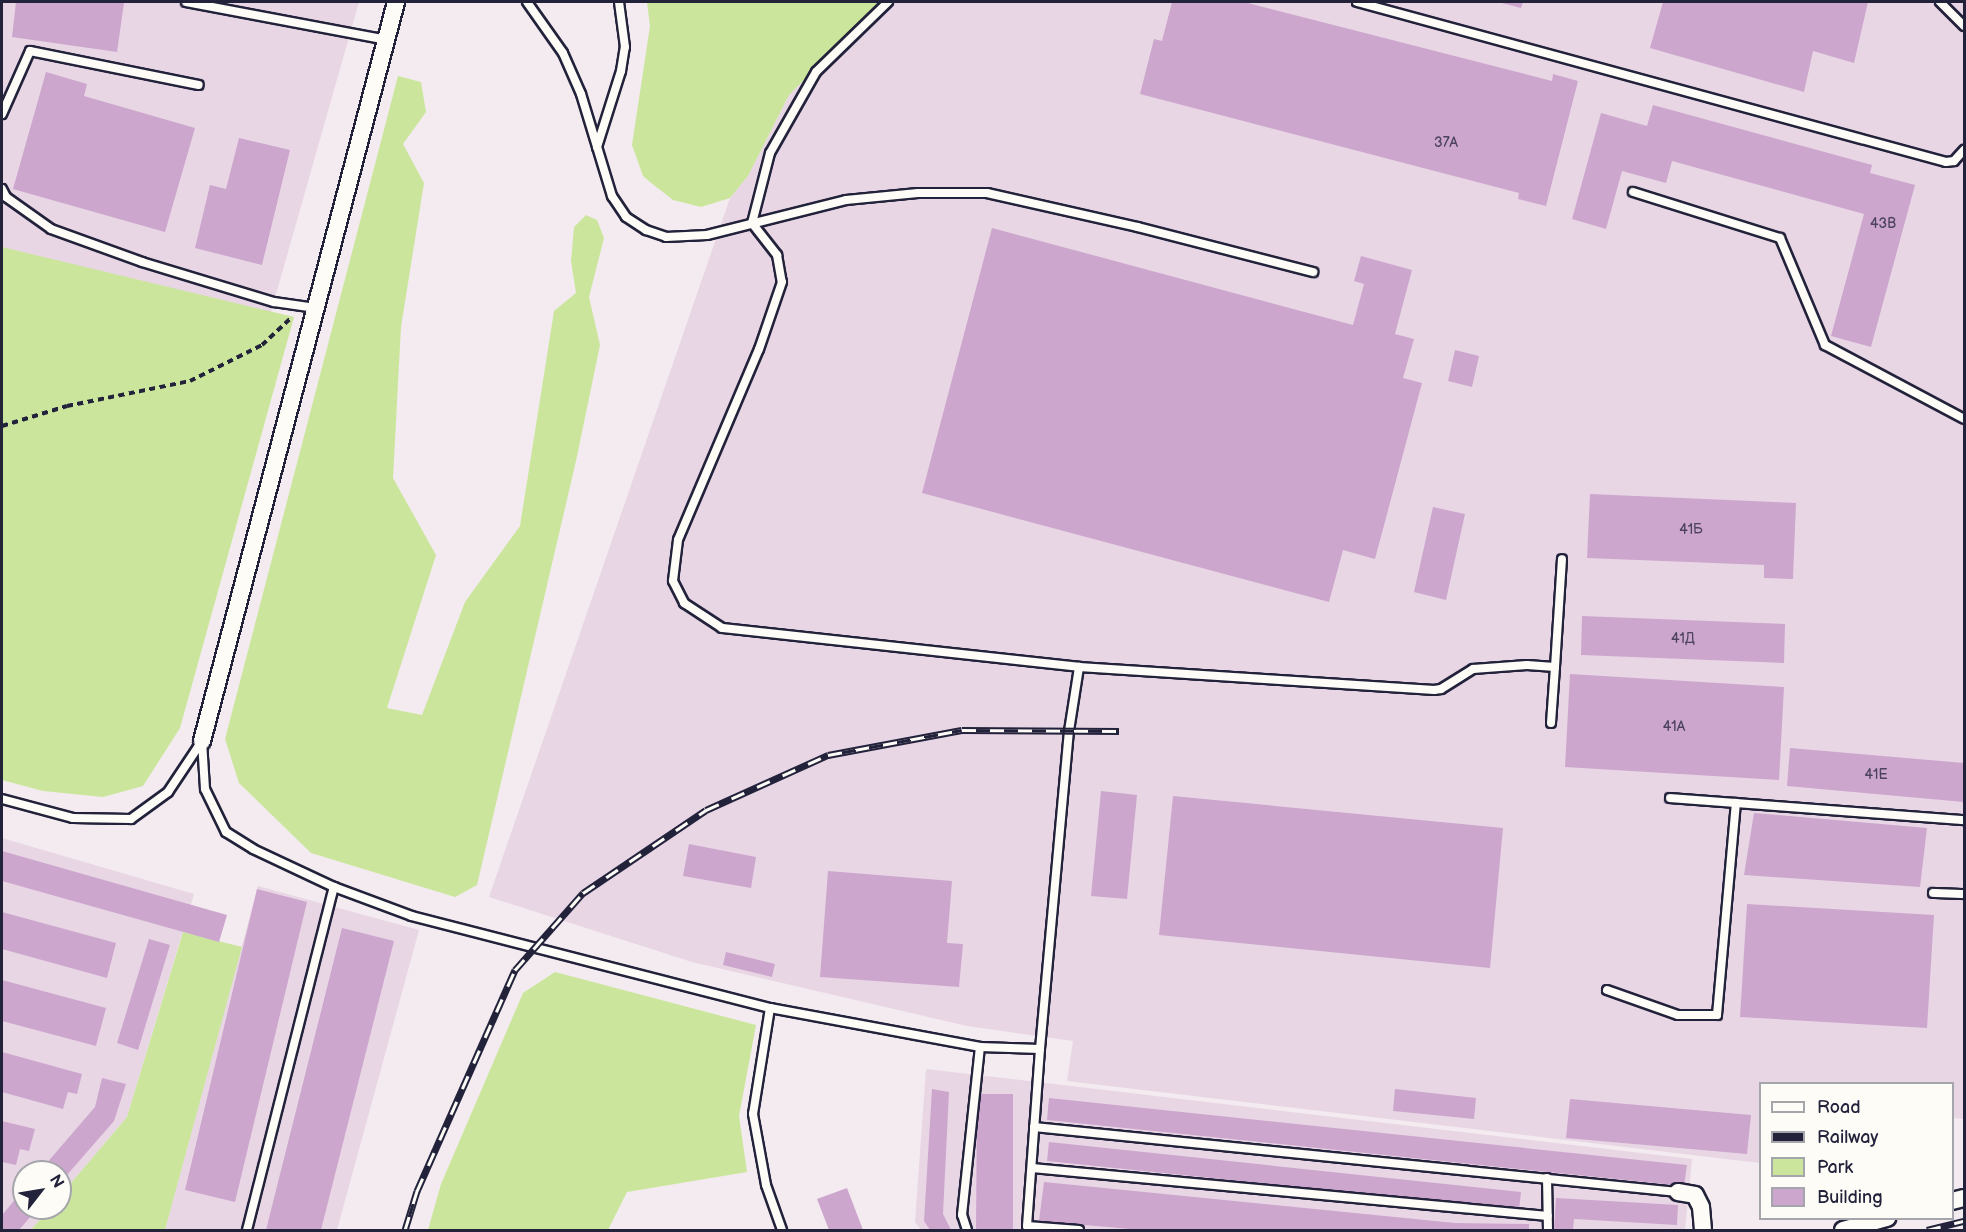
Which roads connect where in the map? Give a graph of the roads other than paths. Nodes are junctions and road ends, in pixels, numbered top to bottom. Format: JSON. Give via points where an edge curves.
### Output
{"nodes":[{"id":1,"x":186,"y":2,"type":"edge"},
{"id":2,"x":396,"y":2,"type":"edge"},
{"id":3,"x":527,"y":2,"type":"edge"},
{"id":4,"x":619,"y":2,"type":"edge"},
{"id":5,"x":888,"y":2,"type":"edge"},
{"id":6,"x":1357,"y":2,"type":"edge"},
{"id":7,"x":1940,"y":2,"type":"edge"},
{"id":8,"x":1965,"y":26,"type":"edge"},
{"id":9,"x":387,"y":40,"type":"junction"},
{"id":10,"x":199,"y":85,"type":"dead end"},
{"id":11,"x":2,"y":114,"type":"edge"},
{"id":12,"x":597,"y":147,"type":"junction"},
{"id":13,"x":1965,"y":150,"type":"edge"},
{"id":14,"x":2,"y":189,"type":"edge"},
{"id":15,"x":1633,"y":192,"type":"dead end"},
{"id":16,"x":752,"y":223,"type":"junction"},
{"id":17,"x":1313,"y":272,"type":"dead end"},
{"id":18,"x":310,"y":307,"type":"junction"},
{"id":19,"x":1965,"y":418,"type":"edge"},
{"id":20,"x":1562,"y":559,"type":"dead end"},
{"id":21,"x":1079,"y":667,"type":"junction"},
{"id":22,"x":1554,"y":667,"type":"junction"},
{"id":23,"x":1551,"y":723,"type":"dead end"},
{"id":24,"x":202,"y":741,"type":"junction"},
{"id":25,"x":1670,"y":798,"type":"dead end"},
{"id":26,"x":2,"y":799,"type":"edge"},
{"id":27,"x":1736,"y":803,"type":"junction"},
{"id":28,"x":1965,"y":820,"type":"edge"},
{"id":29,"x":334,"y":888,"type":"junction"},
{"id":30,"x":1934,"y":892,"type":"dead end"},
{"id":31,"x":1965,"y":894,"type":"edge"},
{"id":32,"x":1606,"y":990,"type":"dead end"},
{"id":33,"x":770,"y":1008,"type":"junction"},
{"id":34,"x":980,"y":1047,"type":"junction"},
{"id":35,"x":1040,"y":1049,"type":"junction"},
{"id":36,"x":1035,"y":1127,"type":"junction"},
{"id":37,"x":1032,"y":1168,"type":"junction"},
{"id":38,"x":1547,"y":1178,"type":"junction"},
{"id":39,"x":1678,"y":1192,"type":"joint"},
{"id":40,"x":1548,"y":1216,"type":"junction"},
{"id":41,"x":1880,"y":1220,"type":"edge"},
{"id":42,"x":246,"y":1230,"type":"edge"},
{"id":43,"x":782,"y":1230,"type":"edge"},
{"id":44,"x":967,"y":1230,"type":"edge"},
{"id":45,"x":1078,"y":1230,"type":"edge"},
{"id":46,"x":1548,"y":1230,"type":"edge"},
{"id":47,"x":1703,"y":1230,"type":"edge"},
{"id":48,"x":1843,"y":1230,"type":"edge"}],
"edges":[{"from":1,"to":9,"type":"lane"},
{"from":2,"to":9,"type":"street"},
{"from":3,"to":12,"type":"lane","via":[[563,53]]},
{"from":4,"to":12,"type":"lane","via":[[625,47]]},
{"from":5,"to":16,"type":"lane","via":[[816,72],[770,153]]},
{"from":6,"to":13,"type":"lane","via":[[1946,162],[1954,161]]},
{"from":7,"to":8,"type":"lane"},
{"from":9,"to":18,"type":"street"},
{"from":10,"to":11,"type":"lane","via":[[30,51]]},
{"from":12,"to":16,"type":"lane","via":[[612,196],[626,217],[646,230],[666,237],[707,235]]},
{"from":14,"to":18,"type":"lane","via":[[6,197],[51,229],[142,262],[274,302]]},
{"from":15,"to":19,"type":"lane","via":[[1780,238],[1825,345]]},
{"from":16,"to":17,"type":"lane","via":[[846,200],[918,193],[987,193]]},
{"from":16,"to":21,"type":"lane","via":[[777,255],[782,282],[759,349],[678,540],[673,581],[684,603],[722,628]]},
{"from":18,"to":24,"type":"street"},
{"from":20,"to":22,"type":"lane"},
{"from":21,"to":22,"type":"lane","via":[[1434,690],[1473,669]]},
{"from":21,"to":35,"type":"lane","via":[[1069,730]]},
{"from":22,"to":23,"type":"lane"},
{"from":24,"to":26,"type":"lane","via":[[168,792],[130,819],[74,818]]},
{"from":24,"to":29,"type":"lane","via":[[205,789],[225,832]]},
{"from":25,"to":27,"type":"lane"},
{"from":27,"to":28,"type":"lane"},
{"from":27,"to":32,"type":"lane","via":[[1717,1015],[1678,1015]]},
{"from":29,"to":33,"type":"lane","via":[[412,916]]},
{"from":29,"to":42,"type":"lane"},
{"from":30,"to":31,"type":"lane"},
{"from":33,"to":34,"type":"lane"},
{"from":33,"to":43,"type":"lane","via":[[753,1114],[766,1185]]},
{"from":34,"to":35,"type":"lane"},
{"from":34,"to":44,"type":"lane","via":[[962,1215]]},
{"from":35,"to":36,"type":"lane"},
{"from":36,"to":37,"type":"lane"},
{"from":36,"to":38,"type":"lane"},
{"from":37,"to":40,"type":"lane"},
{"from":37,"to":45,"type":"lane","via":[[1028,1226]]},
{"from":38,"to":39,"type":"lane"},
{"from":38,"to":40,"type":"lane"},
{"from":39,"to":47,"type":"street","via":[[1695,1196],[1701,1206]]},
{"from":40,"to":46,"type":"lane"},
{"from":41,"to":48,"type":"street"}]}
